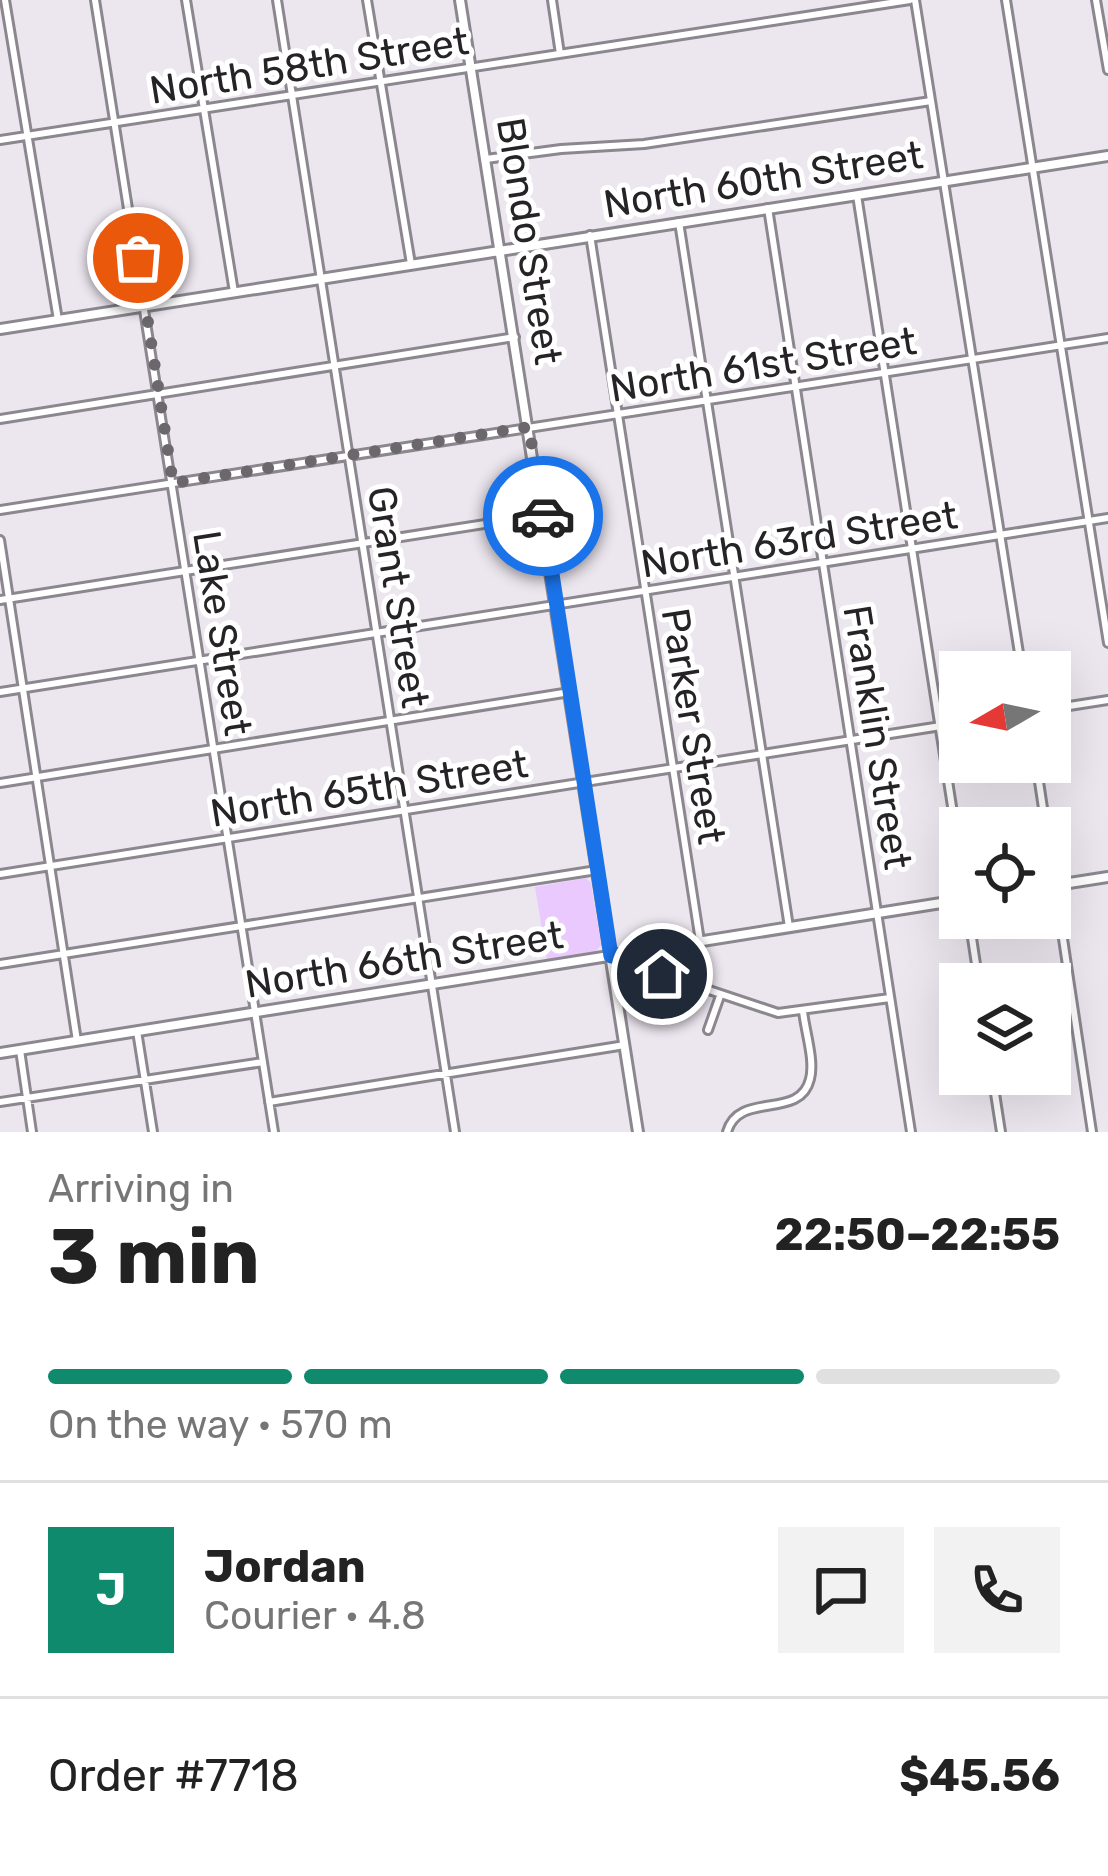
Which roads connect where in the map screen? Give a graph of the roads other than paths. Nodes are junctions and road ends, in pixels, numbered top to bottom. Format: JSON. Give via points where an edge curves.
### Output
{"nodes":[{"id":1,"x":5,"y":0,"type":"edge"},
{"id":2,"x":95,"y":0,"type":"edge"},
{"id":3,"x":186,"y":0,"type":"edge"},
{"id":4,"x":277,"y":0,"type":"edge"},
{"id":5,"x":367,"y":0,"type":"edge"},
{"id":6,"x":460,"y":0,"type":"edge"},
{"id":7,"x":552,"y":0,"type":"edge"},
{"id":8,"x":824,"y":0,"type":"edge"},
{"id":9,"x":913,"y":0,"type":"edge"},
{"id":10,"x":1006,"y":0,"type":"edge"},
{"id":11,"x":1096,"y":0,"type":"edge"},
{"id":12,"x":827,"y":13,"type":"junction"},
{"id":13,"x":560,"y":54,"type":"junction"},
{"id":14,"x":471,"y":66,"type":"junction"},
{"id":15,"x":1108,"y":70,"type":"edge"},
{"id":16,"x":380,"y":80,"type":"junction"},
{"id":17,"x":292,"y":94,"type":"junction"},
{"id":18,"x":932,"y":101,"type":"junction"},
{"id":19,"x":204,"y":108,"type":"junction"},
{"id":20,"x":116,"y":121,"type":"junction"},
{"id":21,"x":27,"y":136,"type":"junction"},
{"id":22,"x":0,"y":140,"type":"edge"},
{"id":23,"x":1108,"y":156,"type":"edge"},
{"id":24,"x":486,"y":159,"type":"junction"},
{"id":25,"x":1034,"y":168,"type":"junction"},
{"id":26,"x":945,"y":181,"type":"junction"},
{"id":27,"x":856,"y":195,"type":"junction"},
{"id":28,"x":768,"y":208,"type":"junction"},
{"id":29,"x":679,"y":222,"type":"junction"},
{"id":30,"x":590,"y":236,"type":"junction"},
{"id":31,"x":501,"y":249,"type":"junction"},
{"id":32,"x":411,"y":264,"type":"junction"},
{"id":33,"x":323,"y":278,"type":"junction"},
{"id":34,"x":234,"y":292,"type":"junction"},
{"id":35,"x":146,"y":306,"type":"junction"},
{"id":36,"x":58,"y":320,"type":"junction"},
{"id":37,"x":0,"y":328,"type":"edge"},
{"id":38,"x":515,"y":337,"type":"junction"},
{"id":39,"x":1108,"y":338,"type":"edge"},
{"id":40,"x":1061,"y":345,"type":"junction"},
{"id":41,"x":973,"y":359,"type":"junction"},
{"id":42,"x":336,"y":366,"type":"junction"},
{"id":43,"x":884,"y":373,"type":"junction"},
{"id":44,"x":795,"y":386,"type":"junction"},
{"id":45,"x":159,"y":394,"type":"junction"},
{"id":46,"x":706,"y":400,"type":"junction"},
{"id":47,"x":618,"y":414,"type":"junction"},
{"id":48,"x":0,"y":419,"type":"edge"},
{"id":49,"x":529,"y":427,"type":"junction"},
{"id":50,"x":349,"y":455,"type":"junction"},
{"id":51,"x":173,"y":483,"type":"junction"},
{"id":52,"x":0,"y":510,"type":"edge"},
{"id":53,"x":542,"y":515,"type":"junction"},
{"id":54,"x":1108,"y":518,"type":"edge"},
{"id":55,"x":1089,"y":521,"type":"junction"},
{"id":56,"x":1000,"y":535,"type":"junction"},
{"id":57,"x":0,"y":540,"type":"edge"},
{"id":58,"x":363,"y":543,"type":"junction"},
{"id":59,"x":912,"y":548,"type":"junction"},
{"id":60,"x":823,"y":562,"type":"junction"},
{"id":61,"x":186,"y":572,"type":"junction"},
{"id":62,"x":734,"y":576,"type":"junction"},
{"id":63,"x":645,"y":590,"type":"junction"},
{"id":64,"x":4,"y":600,"type":"edge"},
{"id":65,"x":556,"y":604,"type":"junction"},
{"id":66,"x":376,"y":632,"type":"junction"},
{"id":67,"x":1108,"y":643,"type":"edge"},
{"id":68,"x":1019,"y":651,"type":"edge"},
{"id":69,"x":200,"y":660,"type":"junction"},
{"id":70,"x":22,"y":688,"type":"junction"},
{"id":71,"x":0,"y":692,"type":"edge"},
{"id":72,"x":570,"y":692,"type":"junction"},
{"id":73,"x":1108,"y":700,"type":"edge"},
{"id":74,"x":1071,"y":706,"type":"edge"},
{"id":75,"x":939,"y":720,"type":"edge"},
{"id":76,"x":391,"y":721,"type":"junction"},
{"id":77,"x":939,"y":726,"type":"edge"},
{"id":78,"x":851,"y":740,"type":"junction"},
{"id":79,"x":213,"y":749,"type":"junction"},
{"id":80,"x":762,"y":754,"type":"junction"},
{"id":81,"x":673,"y":767,"type":"junction"},
{"id":82,"x":36,"y":777,"type":"junction"},
{"id":83,"x":584,"y":781,"type":"junction"},
{"id":84,"x":0,"y":783,"type":"edge"},
{"id":85,"x":404,"y":809,"type":"junction"},
{"id":86,"x":227,"y":838,"type":"junction"},
{"id":87,"x":50,"y":866,"type":"junction"},
{"id":88,"x":597,"y":870,"type":"junction"},
{"id":89,"x":0,"y":874,"type":"edge"},
{"id":90,"x":1108,"y":877,"type":"edge"},
{"id":91,"x":1071,"y":882,"type":"edge"},
{"id":92,"x":418,"y":898,"type":"junction"},
{"id":93,"x":939,"y":903,"type":"edge"},
{"id":94,"x":878,"y":913,"type":"junction"},
{"id":95,"x":241,"y":926,"type":"junction"},
{"id":96,"x":789,"y":927,"type":"junction"},
{"id":97,"x":1061,"y":939,"type":"edge"},
{"id":98,"x":700,"y":941,"type":"junction"},
{"id":99,"x":648,"y":950,"type":"junction"},
{"id":100,"x":63,"y":955,"type":"junction"},
{"id":101,"x":611,"y":956,"type":"junction"},
{"id":102,"x":0,"y":964,"type":"edge"},
{"id":103,"x":432,"y":985,"type":"junction"},
{"id":104,"x":720,"y":996,"type":"junction"},
{"id":105,"x":890,"y":998,"type":"junction"},
{"id":106,"x":802,"y":1011,"type":"junction"},
{"id":107,"x":255,"y":1013,"type":"junction"},
{"id":108,"x":708,"y":1030,"type":"dead end"},
{"id":109,"x":137,"y":1031,"type":"junction"},
{"id":110,"x":76,"y":1041,"type":"junction"},
{"id":111,"x":625,"y":1045,"type":"junction"},
{"id":112,"x":20,"y":1050,"type":"junction"},
{"id":113,"x":0,"y":1053,"type":"edge"},
{"id":114,"x":263,"y":1062,"type":"junction"},
{"id":115,"x":446,"y":1073,"type":"junction"},
{"id":116,"x":145,"y":1080,"type":"junction"},
{"id":117,"x":995,"y":1095,"type":"edge"},
{"id":118,"x":27,"y":1098,"type":"junction"},
{"id":119,"x":0,"y":1102,"type":"edge"},
{"id":120,"x":269,"y":1102,"type":"junction"},
{"id":121,"x":32,"y":1132,"type":"edge"},
{"id":122,"x":153,"y":1132,"type":"edge"},
{"id":123,"x":274,"y":1132,"type":"edge"},
{"id":124,"x":455,"y":1132,"type":"edge"},
{"id":125,"x":638,"y":1132,"type":"edge"},
{"id":126,"x":727,"y":1132,"type":"edge"},
{"id":127,"x":911,"y":1132,"type":"edge"},
{"id":128,"x":1001,"y":1132,"type":"edge"},
{"id":129,"x":1092,"y":1132,"type":"edge"}],
"edges":[{"from":1,"to":21,"type":"street"},
{"from":2,"to":20,"type":"street","name":"Lake Street"},
{"from":3,"to":19,"type":"street"},
{"from":4,"to":17,"type":"street","name":"Grant Street"},
{"from":5,"to":16,"type":"street"},
{"from":6,"to":14,"type":"street","name":"Blondo Street"},
{"from":7,"to":13,"type":"street"},
{"from":8,"to":12,"type":"street"},
{"from":9,"to":12,"type":"street","name":"North 58th Street"},
{"from":9,"to":18,"type":"street"},
{"from":10,"to":25,"type":"street"},
{"from":11,"to":15,"type":"street"},
{"from":12,"to":13,"type":"street","name":"North 58th Street"},
{"from":13,"to":14,"type":"street","name":"North 58th Street"},
{"from":14,"to":16,"type":"street","name":"North 58th Street"},
{"from":14,"to":24,"type":"street","name":"Blondo Street"},
{"from":16,"to":17,"type":"street","name":"North 58th Street"},
{"from":16,"to":32,"type":"street"},
{"from":17,"to":19,"type":"street","name":"North 58th Street"},
{"from":17,"to":33,"type":"street","name":"Grant Street"},
{"from":18,"to":24,"type":"street"},
{"from":18,"to":26,"type":"street"},
{"from":19,"to":20,"type":"street","name":"North 58th Street"},
{"from":19,"to":34,"type":"street"},
{"from":20,"to":21,"type":"street","name":"North 58th Street"},
{"from":20,"to":35,"type":"street","name":"Lake Street"},
{"from":21,"to":22,"type":"street","name":"North 58th Street"},
{"from":21,"to":36,"type":"street"},
{"from":23,"to":25,"type":"street","name":"North 60th Street"},
{"from":24,"to":31,"type":"street","name":"Blondo Street"},
{"from":25,"to":26,"type":"street","name":"North 60th Street"},
{"from":25,"to":40,"type":"street"},
{"from":26,"to":27,"type":"street","name":"North 60th Street"},
{"from":26,"to":41,"type":"street"},
{"from":27,"to":28,"type":"street","name":"North 60th Street"},
{"from":27,"to":43,"type":"street"},
{"from":28,"to":29,"type":"street","name":"North 60th Street"},
{"from":28,"to":44,"type":"street","name":"Franklin Street"},
{"from":29,"to":30,"type":"street","name":"North 60th Street"},
{"from":29,"to":46,"type":"street"},
{"from":30,"to":31,"type":"street","name":"North 60th Street"},
{"from":30,"to":47,"type":"street","name":"Parker Street"},
{"from":31,"to":32,"type":"street","name":"North 60th Street"},
{"from":31,"to":38,"type":"street","name":"Blondo Street"},
{"from":32,"to":33,"type":"street","name":"North 60th Street"},
{"from":33,"to":34,"type":"street","name":"North 60th Street"},
{"from":33,"to":42,"type":"street","name":"Grant Street"},
{"from":34,"to":35,"type":"street","name":"North 60th Street"},
{"from":35,"to":36,"type":"street","name":"North 60th Street"},
{"from":35,"to":45,"type":"street","name":"Lake Street"},
{"from":36,"to":37,"type":"street","name":"North 60th Street"},
{"from":38,"to":42,"type":"street"},
{"from":38,"to":49,"type":"street","name":"Blondo Street"},
{"from":39,"to":40,"type":"street","name":"North 61st Street"},
{"from":40,"to":41,"type":"street","name":"North 61st Street"},
{"from":40,"to":55,"type":"street"},
{"from":41,"to":43,"type":"street","name":"North 61st Street"},
{"from":41,"to":56,"type":"street"},
{"from":42,"to":45,"type":"street"},
{"from":42,"to":50,"type":"street","name":"Grant Street"},
{"from":43,"to":44,"type":"street","name":"North 61st Street"},
{"from":43,"to":59,"type":"street"},
{"from":44,"to":46,"type":"street","name":"North 61st Street"},
{"from":44,"to":60,"type":"street","name":"Franklin Street"},
{"from":45,"to":48,"type":"street"},
{"from":45,"to":51,"type":"street","name":"Lake Street"},
{"from":46,"to":47,"type":"street","name":"North 61st Street"},
{"from":46,"to":62,"type":"street"},
{"from":47,"to":49,"type":"street","name":"North 61st Street"},
{"from":47,"to":63,"type":"street","name":"Parker Street"},
{"from":49,"to":50,"type":"street","name":"North 61st Street"},
{"from":49,"to":53,"type":"street","name":"Blondo Street"},
{"from":50,"to":51,"type":"street","name":"North 61st Street"},
{"from":50,"to":58,"type":"street","name":"Grant Street"},
{"from":51,"to":52,"type":"street","name":"North 61st Street"},
{"from":51,"to":61,"type":"street","name":"Lake Street"},
{"from":53,"to":58,"type":"street"},
{"from":53,"to":65,"type":"street","name":"Blondo Street"},
{"from":54,"to":55,"type":"street","name":"North 63rd Street"},
{"from":55,"to":56,"type":"street","name":"North 63rd Street"},
{"from":55,"to":67,"type":"street"},
{"from":56,"to":59,"type":"street","name":"North 63rd Street"},
{"from":56,"to":68,"type":"street"},
{"from":57,"to":64,"type":"street"},
{"from":58,"to":61,"type":"street"},
{"from":58,"to":66,"type":"street","name":"Grant Street"},
{"from":59,"to":60,"type":"street","name":"North 63rd Street"},
{"from":59,"to":75,"type":"street"},
{"from":60,"to":62,"type":"street","name":"North 63rd Street"},
{"from":60,"to":78,"type":"street","name":"Franklin Street"},
{"from":61,"to":64,"type":"street"},
{"from":61,"to":69,"type":"street","name":"Lake Street"},
{"from":62,"to":63,"type":"street","name":"North 63rd Street"},
{"from":62,"to":80,"type":"street"},
{"from":63,"to":65,"type":"street","name":"North 63rd Street"},
{"from":63,"to":81,"type":"street","name":"Parker Street"},
{"from":64,"to":70,"type":"street"},
{"from":65,"to":66,"type":"street","name":"North 63rd Street"},
{"from":65,"to":72,"type":"street","name":"Blondo Street"},
{"from":66,"to":69,"type":"street","name":"North 63rd Street"},
{"from":66,"to":76,"type":"street","name":"Grant Street"},
{"from":69,"to":70,"type":"street","name":"North 63rd Street"},
{"from":69,"to":79,"type":"street","name":"Lake Street"},
{"from":70,"to":71,"type":"street","name":"North 63rd Street"},
{"from":70,"to":82,"type":"street"},
{"from":72,"to":76,"type":"street"},
{"from":72,"to":83,"type":"street","name":"Blondo Street"},
{"from":73,"to":74,"type":"street"},
{"from":76,"to":79,"type":"street"},
{"from":76,"to":85,"type":"street","name":"Grant Street"},
{"from":77,"to":78,"type":"street","name":"North 65th Street"},
{"from":78,"to":80,"type":"street","name":"North 65th Street"},
{"from":78,"to":94,"type":"street","name":"Franklin Street"},
{"from":79,"to":82,"type":"street"},
{"from":79,"to":86,"type":"street","name":"Lake Street"},
{"from":80,"to":81,"type":"street","name":"North 65th Street"},
{"from":80,"to":96,"type":"street"},
{"from":81,"to":83,"type":"street","name":"North 65th Street"},
{"from":81,"to":98,"type":"street","name":"Parker Street"},
{"from":82,"to":84,"type":"street"},
{"from":82,"to":87,"type":"street"},
{"from":83,"to":85,"type":"street","name":"North 65th Street"},
{"from":83,"to":88,"type":"street","name":"Blondo Street"},
{"from":85,"to":86,"type":"street","name":"North 65th Street"},
{"from":85,"to":92,"type":"street","name":"Grant Street"},
{"from":86,"to":87,"type":"street","name":"North 65th Street"},
{"from":86,"to":95,"type":"street","name":"Lake Street"},
{"from":87,"to":89,"type":"street","name":"North 65th Street"},
{"from":87,"to":100,"type":"street"},
{"from":88,"to":92,"type":"street"},
{"from":88,"to":101,"type":"street","name":"Blondo Street"},
{"from":90,"to":91,"type":"street"},
{"from":92,"to":95,"type":"street"},
{"from":92,"to":103,"type":"street","name":"Grant Street"},
{"from":93,"to":94,"type":"street","name":"North 66th Street"},
{"from":94,"to":96,"type":"street","name":"North 66th Street"},
{"from":94,"to":105,"type":"street","name":"Franklin Street"},
{"from":95,"to":100,"type":"street"},
{"from":95,"to":107,"type":"street","name":"Lake Street"},
{"from":96,"to":98,"type":"street","name":"North 66th Street"},
{"from":97,"to":129,"type":"street"},
{"from":98,"to":99,"type":"street","name":"North 66th Street"},
{"from":99,"to":101,"type":"street","name":"North 66th Street"},
{"from":99,"to":104,"type":"street","via":[[662,974]]},
{"from":100,"to":102,"type":"street"},
{"from":100,"to":110,"type":"street"},
{"from":101,"to":103,"type":"street","name":"North 66th Street"},
{"from":101,"to":111,"type":"street","name":"Blondo Street"},
{"from":103,"to":107,"type":"street","name":"North 66th Street"},
{"from":103,"to":115,"type":"street","name":"Grant Street"},
{"from":104,"to":106,"type":"street","via":[[770,1012]]},
{"from":104,"to":108,"type":"street"},
{"from":105,"to":106,"type":"street"},
{"from":105,"to":127,"type":"street","name":"Franklin Street"},
{"from":106,"to":126,"type":"street","via":[[811,1069],[806,1090],[740,1111]]},
{"from":107,"to":109,"type":"street","name":"North 66th Street"},
{"from":107,"to":114,"type":"street","name":"Lake Street"},
{"from":109,"to":110,"type":"street","name":"North 66th Street"},
{"from":109,"to":116,"type":"street"},
{"from":110,"to":112,"type":"street","name":"North 66th Street"},
{"from":111,"to":115,"type":"street"},
{"from":111,"to":125,"type":"street","name":"Blondo Street"},
{"from":112,"to":113,"type":"street","name":"North 66th Street"},
{"from":112,"to":118,"type":"street"},
{"from":114,"to":116,"type":"street"},
{"from":114,"to":120,"type":"street","name":"Lake Street"},
{"from":115,"to":120,"type":"street"},
{"from":115,"to":124,"type":"street","name":"Grant Street"},
{"from":116,"to":118,"type":"street"},
{"from":116,"to":122,"type":"street"},
{"from":117,"to":128,"type":"street"},
{"from":118,"to":119,"type":"street"},
{"from":118,"to":121,"type":"street"},
{"from":120,"to":123,"type":"street","name":"Lake Street"}]}
